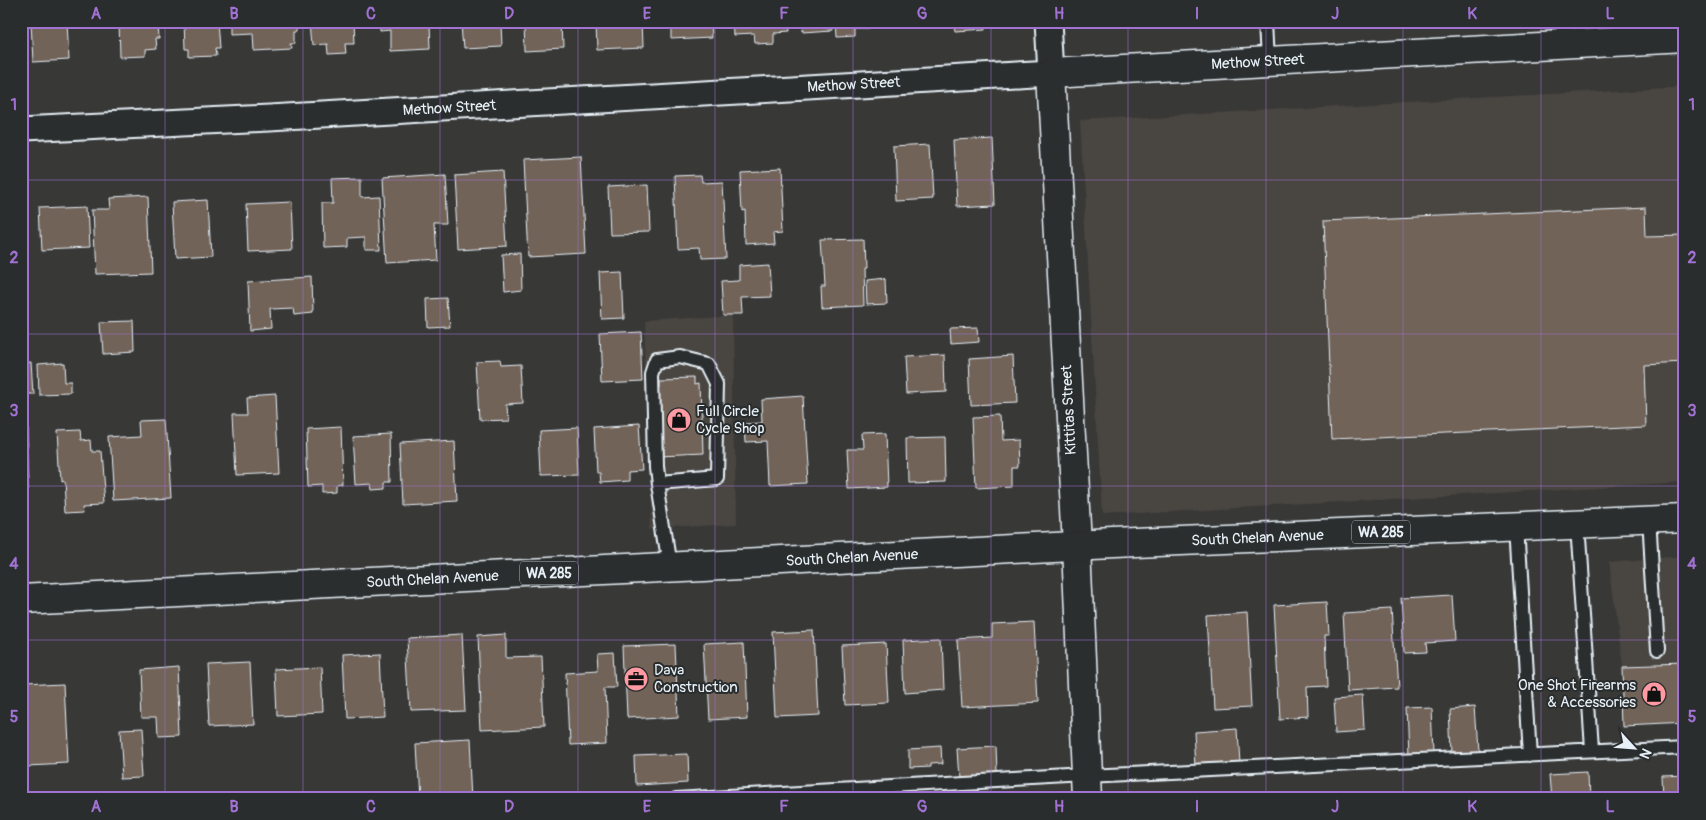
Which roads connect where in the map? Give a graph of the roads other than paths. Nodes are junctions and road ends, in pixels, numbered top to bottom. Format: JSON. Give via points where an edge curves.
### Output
{"nodes":[{"id":1,"x":1048,"y":21,"type":"edge"},
{"id":2,"x":1268,"y":21,"type":"edge"},
{"id":3,"x":1685,"y":38,"type":"edge"},
{"id":4,"x":1270,"y":61,"type":"junction"},
{"id":5,"x":1051,"y":74,"type":"junction"},
{"id":6,"x":21,"y":130,"type":"edge"},
{"id":7,"x":657,"y":484,"type":"junction"},
{"id":8,"x":1685,"y":519,"type":"edge"},
{"id":9,"x":1649,"y":520,"type":"junction"},
{"id":10,"x":1577,"y":524,"type":"junction"},
{"id":11,"x":1516,"y":526,"type":"junction"},
{"id":12,"x":1077,"y":545,"type":"junction"},
{"id":13,"x":670,"y":566,"type":"junction"},
{"id":14,"x":21,"y":600,"type":"edge"},
{"id":15,"x":1657,"y":651,"type":"dead end"},
{"id":16,"x":1685,"y":747,"type":"edge"},
{"id":17,"x":1592,"y":751,"type":"junction"},
{"id":18,"x":1530,"y":755,"type":"junction"},
{"id":19,"x":1087,"y":788,"type":"edge"},
{"id":20,"x":676,"y":799,"type":"edge"}],
"edges":[{"from":1,"to":5,"type":"street","name":"Kittitas Street"},
{"from":2,"to":4,"type":"lane"},
{"from":3,"to":4,"type":"main road","name":"Methow Street"},
{"from":4,"to":5,"type":"main road","name":"Methow Street"},
{"from":5,"to":6,"type":"street","name":"Methow Street"},
{"from":5,"to":12,"type":"main road","name":"Kittitas Street"},
{"from":7,"to":7,"type":"lane","via":[[718,479],[719,384],[709,364],[680,357],[657,360],[653,372]]},
{"from":7,"to":13,"type":"lane"},
{"from":8,"to":9,"type":"main road","name":"South Chelan Avenue","number":"WA 285"},
{"from":9,"to":10,"type":"main road","name":"South Chelan Avenue","number":"WA 285"},
{"from":9,"to":15,"type":"lane"},
{"from":10,"to":11,"type":"main road","name":"South Chelan Avenue","number":"WA 285"},
{"from":10,"to":17,"type":"lane"},
{"from":11,"to":12,"type":"main road","name":"South Chelan Avenue","number":"WA 285"},
{"from":11,"to":18,"type":"lane"},
{"from":12,"to":13,"type":"main road","name":"South Chelan Avenue","number":"WA 285"},
{"from":12,"to":19,"type":"main road","name":"Kittitas Street"},
{"from":13,"to":14,"type":"main road","name":"South Chelan Avenue","number":"WA 285"},
{"from":16,"to":17,"type":"lane"},
{"from":17,"to":18,"type":"lane"},
{"from":18,"to":19,"type":"lane"},
{"from":19,"to":20,"type":"lane"}]}
